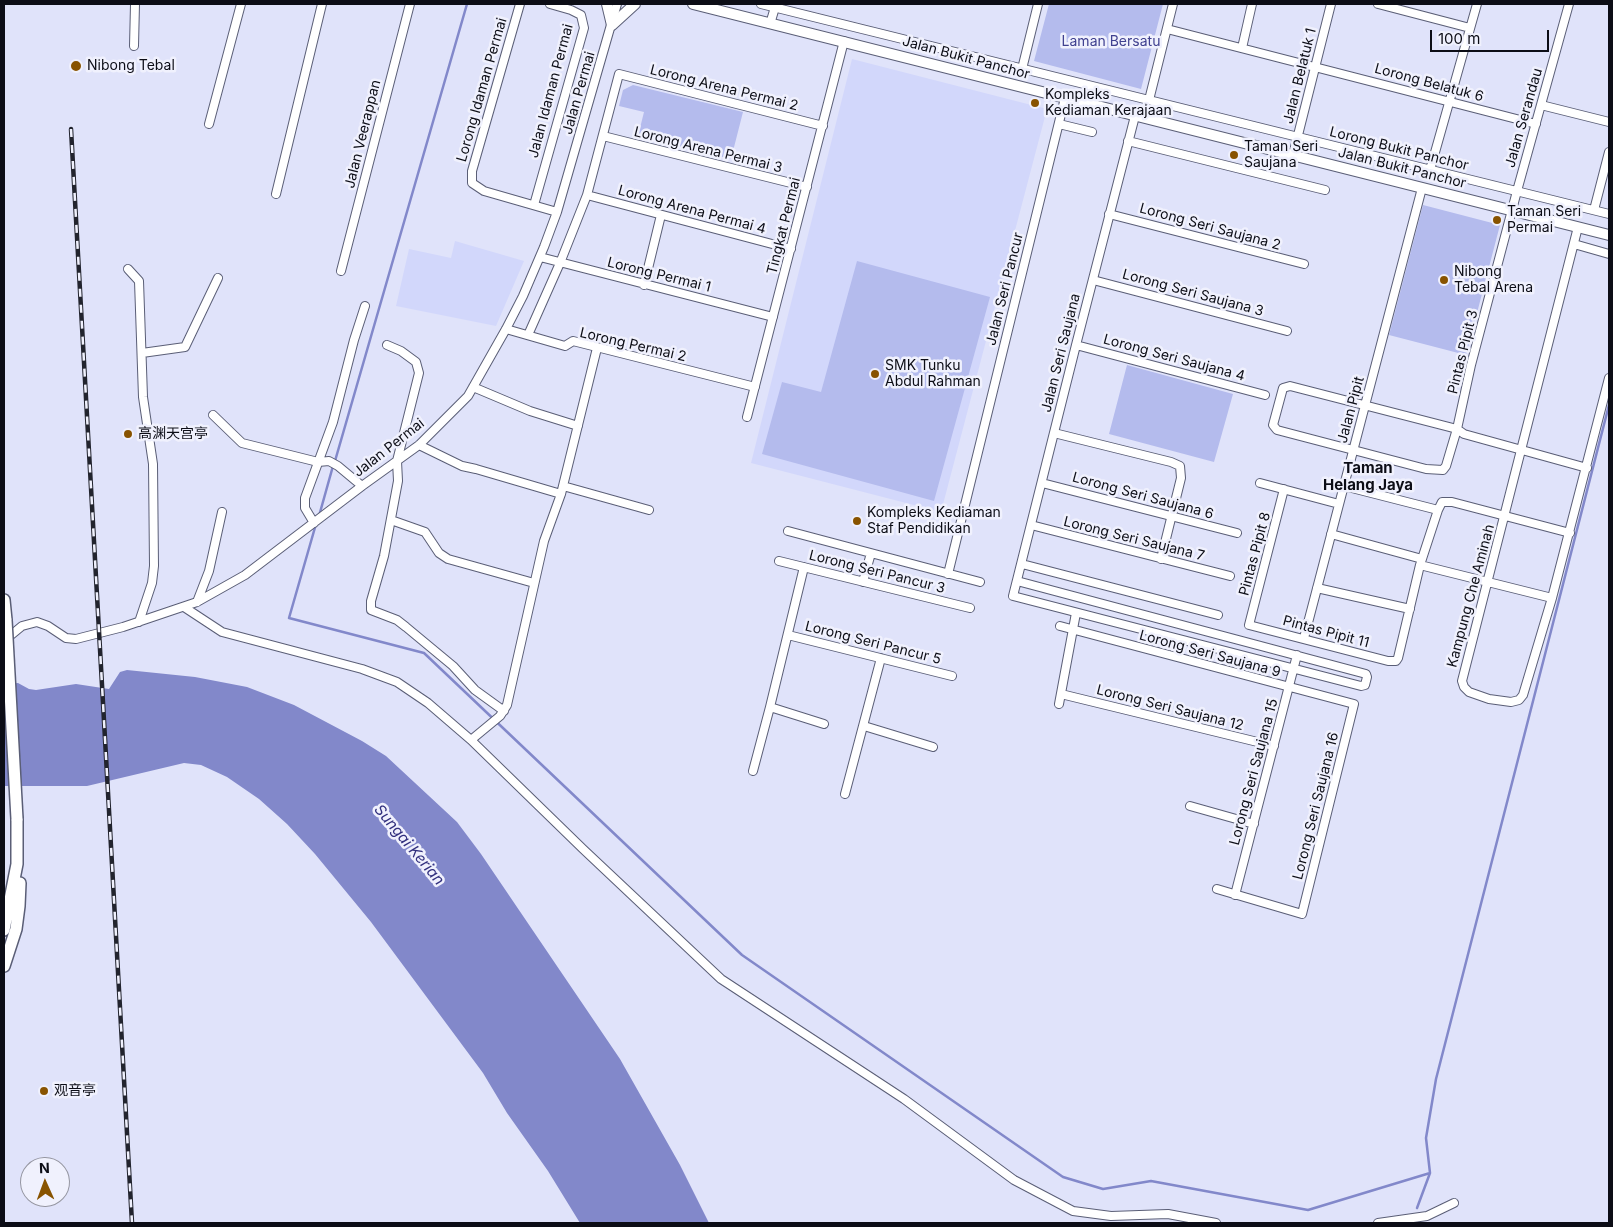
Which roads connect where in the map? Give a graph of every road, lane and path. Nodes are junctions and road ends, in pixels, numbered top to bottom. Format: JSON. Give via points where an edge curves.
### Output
{"nodes":[{"id":1,"x":135,"y":4,"type":"edge"},
{"id":2,"x":241,"y":4,"type":"edge"},
{"id":3,"x":322,"y":4,"type":"edge"},
{"id":4,"x":410,"y":4,"type":"edge"},
{"id":5,"x":520,"y":4,"type":"edge"},
{"id":6,"x":550,"y":4,"type":"edge"},
{"id":7,"x":607,"y":4,"type":"edge"},
{"id":8,"x":617,"y":4,"type":"edge"},
{"id":9,"x":635,"y":4,"type":"edge"},
{"id":10,"x":693,"y":4,"type":"edge"},
{"id":11,"x":761,"y":4,"type":"edge"},
{"id":12,"x":1038,"y":4,"type":"edge"},
{"id":13,"x":1173,"y":4,"type":"edge"},
{"id":14,"x":1252,"y":4,"type":"edge"},
{"id":15,"x":1331,"y":4,"type":"edge"},
{"id":16,"x":1378,"y":4,"type":"edge"},
{"id":17,"x":1478,"y":4,"type":"edge"},
{"id":18,"x":1569,"y":4,"type":"edge"},
{"id":19,"x":775,"y":6,"type":"edge"},
{"id":20,"x":770,"y":24,"type":"junction"},
{"id":21,"x":612,"y":25,"type":"junction"},
{"id":22,"x":1470,"y":28,"type":"junction"},
{"id":23,"x":1167,"y":29,"type":"junction"},
{"id":24,"x":844,"y":41,"type":"junction"},
{"id":25,"x":134,"y":46,"type":"dead end"},
{"id":26,"x":1242,"y":48,"type":"junction"},
{"id":27,"x":1315,"y":66,"type":"junction"},
{"id":28,"x":1022,"y":69,"type":"junction"},
{"id":29,"x":1065,"y":98,"type":"junction"},
{"id":30,"x":1150,"y":100,"type":"junction"},
{"id":31,"x":1450,"y":102,"type":"junction"},
{"id":32,"x":1541,"y":105,"type":"junction"},
{"id":33,"x":1135,"y":116,"type":"junction"},
{"id":34,"x":1609,"y":122,"type":"edge"},
{"id":35,"x":209,"y":124,"type":"dead end"},
{"id":36,"x":1059,"y":124,"type":"junction"},
{"id":37,"x":1536,"y":124,"type":"junction"},
{"id":38,"x":823,"y":126,"type":"junction"},
{"id":39,"x":1092,"y":132,"type":"dead end"},
{"id":40,"x":603,"y":136,"type":"junction"},
{"id":41,"x":1297,"y":137,"type":"junction"},
{"id":42,"x":1128,"y":141,"type":"junction"},
{"id":43,"x":1609,"y":152,"type":"edge"},
{"id":44,"x":1293,"y":155,"type":"junction"},
{"id":45,"x":1430,"y":170,"type":"junction"},
{"id":46,"x":807,"y":188,"type":"junction"},
{"id":47,"x":1422,"y":188,"type":"junction"},
{"id":48,"x":1325,"y":190,"type":"dead end"},
{"id":49,"x":1517,"y":191,"type":"junction"},
{"id":50,"x":276,"y":194,"type":"dead end"},
{"id":51,"x":587,"y":195,"type":"junction"},
{"id":52,"x":534,"y":205,"type":"junction"},
{"id":53,"x":1512,"y":210,"type":"junction"},
{"id":54,"x":1594,"y":210,"type":"junction"},
{"id":55,"x":557,"y":212,"type":"junction"},
{"id":56,"x":1110,"y":214,"type":"junction"},
{"id":57,"x":1609,"y":214,"type":"edge"},
{"id":58,"x":661,"y":215,"type":"junction"},
{"id":59,"x":1578,"y":227,"type":"junction"},
{"id":60,"x":1609,"y":234,"type":"edge"},
{"id":61,"x":1574,"y":244,"type":"junction"},
{"id":62,"x":791,"y":249,"type":"junction"},
{"id":63,"x":1609,"y":254,"type":"edge"},
{"id":64,"x":540,"y":256,"type":"junction"},
{"id":65,"x":560,"y":263,"type":"junction"},
{"id":66,"x":1304,"y":264,"type":"dead end"},
{"id":67,"x":128,"y":269,"type":"dead end"},
{"id":68,"x":341,"y":271,"type":"dead end"},
{"id":69,"x":218,"y":278,"type":"dead end"},
{"id":70,"x":1093,"y":280,"type":"junction"},
{"id":71,"x":644,"y":285,"type":"junction"},
{"id":72,"x":364,"y":306,"type":"dead end"},
{"id":73,"x":773,"y":317,"type":"junction"},
{"id":74,"x":506,"y":330,"type":"junction"},
{"id":75,"x":1287,"y":331,"type":"dead end"},
{"id":76,"x":528,"y":336,"type":"junction"},
{"id":77,"x":387,"y":345,"type":"dead end"},
{"id":78,"x":1076,"y":345,"type":"junction"},
{"id":79,"x":597,"y":348,"type":"junction"},
{"id":80,"x":142,"y":353,"type":"junction"},
{"id":81,"x":1609,"y":378,"type":"edge"},
{"id":82,"x":473,"y":387,"type":"junction"},
{"id":83,"x":755,"y":387,"type":"junction"},
{"id":84,"x":1265,"y":395,"type":"dead end"},
{"id":85,"x":1365,"y":404,"type":"junction"},
{"id":86,"x":213,"y":415,"type":"dead end"},
{"id":87,"x":747,"y":417,"type":"dead end"},
{"id":88,"x":578,"y":426,"type":"junction"},
{"id":89,"x":1457,"y":429,"type":"junction"},
{"id":90,"x":1054,"y":433,"type":"junction"},
{"id":91,"x":419,"y":445,"type":"junction"},
{"id":92,"x":1353,"y":450,"type":"junction"},
{"id":93,"x":1521,"y":450,"type":"junction"},
{"id":94,"x":397,"y":461,"type":"junction"},
{"id":95,"x":318,"y":462,"type":"junction"},
{"id":96,"x":1587,"y":468,"type":"junction"},
{"id":97,"x":1042,"y":482,"type":"junction"},
{"id":98,"x":1260,"y":483,"type":"dead end"},
{"id":99,"x":362,"y":486,"type":"junction"},
{"id":100,"x":1344,"y":486,"type":"junction"},
{"id":101,"x":1284,"y":489,"type":"junction"},
{"id":102,"x":562,"y":490,"type":"junction"},
{"id":103,"x":1339,"y":504,"type":"junction"},
{"id":104,"x":649,"y":510,"type":"dead end"},
{"id":105,"x":1438,"y":510,"type":"junction"},
{"id":106,"x":222,"y":512,"type":"dead end"},
{"id":107,"x":1172,"y":516,"type":"junction"},
{"id":108,"x":1505,"y":517,"type":"junction"},
{"id":109,"x":391,"y":520,"type":"junction"},
{"id":110,"x":314,"y":523,"type":"junction"},
{"id":111,"x":1031,"y":525,"type":"junction"},
{"id":112,"x":788,"y":531,"type":"dead end"},
{"id":113,"x":1237,"y":533,"type":"dead end"},
{"id":114,"x":1331,"y":534,"type":"junction"},
{"id":115,"x":1570,"y":534,"type":"junction"},
{"id":116,"x":871,"y":553,"type":"junction"},
{"id":117,"x":1162,"y":558,"type":"junction"},
{"id":118,"x":778,"y":561,"type":"dead end"},
{"id":119,"x":1421,"y":562,"type":"junction"},
{"id":120,"x":1022,"y":564,"type":"junction"},
{"id":121,"x":804,"y":567,"type":"junction"},
{"id":122,"x":948,"y":574,"type":"junction"},
{"id":123,"x":1230,"y":576,"type":"dead end"},
{"id":124,"x":1017,"y":581,"type":"junction"},
{"id":125,"x":863,"y":582,"type":"junction"},
{"id":126,"x":980,"y":582,"type":"dead end"},
{"id":127,"x":1487,"y":582,"type":"junction"},
{"id":128,"x":534,"y":583,"type":"junction"},
{"id":129,"x":1317,"y":588,"type":"junction"},
{"id":130,"x":1552,"y":598,"type":"junction"},
{"id":131,"x":4,"y":600,"type":"edge"},
{"id":132,"x":197,"y":602,"type":"junction"},
{"id":133,"x":184,"y":607,"type":"junction"},
{"id":134,"x":970,"y":608,"type":"dead end"},
{"id":135,"x":1410,"y":609,"type":"junction"},
{"id":136,"x":1076,"y":613,"type":"junction"},
{"id":137,"x":1218,"y":615,"type":"dead end"},
{"id":138,"x":138,"y":622,"type":"junction"},
{"id":139,"x":1249,"y":625,"type":"joint"},
{"id":140,"x":1060,"y":626,"type":"dead end"},
{"id":141,"x":1074,"y":631,"type":"junction"},
{"id":142,"x":788,"y":634,"type":"junction"},
{"id":143,"x":1304,"y":638,"type":"junction"},
{"id":144,"x":4,"y":641,"type":"edge"},
{"id":145,"x":1297,"y":655,"type":"junction"},
{"id":146,"x":881,"y":658,"type":"junction"},
{"id":147,"x":1294,"y":669,"type":"junction"},
{"id":148,"x":952,"y":676,"type":"dead end"},
{"id":149,"x":1289,"y":687,"type":"junction"},
{"id":150,"x":1061,"y":694,"type":"junction"},
{"id":151,"x":1059,"y":704,"type":"dead end"},
{"id":152,"x":1354,"y":704,"type":"joint"},
{"id":153,"x":770,"y":707,"type":"junction"},
{"id":154,"x":502,"y":713,"type":"junction"},
{"id":155,"x":824,"y":724,"type":"dead end"},
{"id":156,"x":864,"y":726,"type":"junction"},
{"id":157,"x":475,"y":738,"type":"junction"},
{"id":158,"x":1274,"y":746,"type":"junction"},
{"id":159,"x":933,"y":747,"type":"dead end"},
{"id":160,"x":753,"y":771,"type":"dead end"},
{"id":161,"x":845,"y":794,"type":"dead end"},
{"id":162,"x":1190,"y":806,"type":"dead end"},
{"id":163,"x":1254,"y":824,"type":"junction"},
{"id":164,"x":18,"y":864,"type":"junction"},
{"id":165,"x":1217,"y":889,"type":"dead end"},
{"id":166,"x":1235,"y":895,"type":"junction"},
{"id":167,"x":4,"y":930,"type":"edge"},
{"id":168,"x":4,"y":966,"type":"edge"},
{"id":169,"x":1454,"y":1203,"type":"dead end"},
{"id":170,"x":1216,"y":1223,"type":"edge"},
{"id":171,"x":1378,"y":1223,"type":"edge"}],
"edges":[{"from":1,"to":25,"type":"street"},
{"from":2,"to":35,"type":"street"},
{"from":3,"to":50,"type":"street"},
{"from":4,"to":68,"type":"street","name":"Jalan Veerappan"},
{"from":5,"to":52,"type":"street","name":"Lorong Idaman Permai","via":[[472,171],[472,183],[484,190]]},
{"from":6,"to":52,"type":"street","name":"Jalan Idaman Permai","via":[[581,15],[584,28]]},
{"from":7,"to":21,"type":"main road"},
{"from":8,"to":21,"type":"street","name":"Jalan Permai"},
{"from":9,"to":21,"type":"main road"},
{"from":10,"to":20,"type":"main road","name":"Jalan Bukit Panchor"},
{"from":11,"to":19,"type":"street"},
{"from":12,"to":28,"type":"street"},
{"from":13,"to":23,"type":"street"},
{"from":14,"to":26,"type":"street"},
{"from":15,"to":27,"type":"street","name":"Jalan Belatuk 1"},
{"from":16,"to":22,"type":"street"},
{"from":17,"to":22,"type":"street"},
{"from":18,"to":32,"type":"street","name":"Jalan Serandau"},
{"from":19,"to":20,"type":"street"},
{"from":19,"to":28,"type":"street","name":"Lorong Bukit Panchor"},
{"from":20,"to":24,"type":"main road","name":"Jalan Bukit Panchor"},
{"from":21,"to":55,"type":"street","name":"Jalan Permai"},
{"from":22,"to":31,"type":"street"},
{"from":23,"to":26,"type":"street","name":"Lorong Belatuk 6"},
{"from":23,"to":30,"type":"street"},
{"from":24,"to":29,"type":"main road","name":"Jalan Bukit Panchor"},
{"from":24,"to":38,"type":"street","name":"Tingkat Permai"},
{"from":26,"to":27,"type":"street","name":"Lorong Belatuk 6"},
{"from":27,"to":31,"type":"street","name":"Lorong Belatuk 6"},
{"from":27,"to":41,"type":"street","name":"Jalan Belatuk 1"},
{"from":28,"to":30,"type":"street","name":"Lorong Bukit Panchor"},
{"from":29,"to":33,"type":"main road","name":"Jalan Bukit Panchor"},
{"from":29,"to":36,"type":"street","name":"Jalan Seri Pancur"},
{"from":30,"to":41,"type":"street","name":"Lorong Bukit Panchor"},
{"from":31,"to":37,"type":"street","name":"Lorong Belatuk 6"},
{"from":31,"to":45,"type":"street"},
{"from":32,"to":34,"type":"street"},
{"from":32,"to":37,"type":"street","name":"Jalan Serandau"},
{"from":33,"to":42,"type":"street","name":"Jalan Seri Saujana"},
{"from":33,"to":44,"type":"main road","name":"Jalan Bukit Panchor"},
{"from":36,"to":39,"type":"street"},
{"from":36,"to":122,"type":"street","name":"Jalan Seri Pancur"},
{"from":37,"to":49,"type":"street","name":"Jalan Serandau"},
{"from":38,"to":40,"type":"street","name":"Lorong Arena Permai 2","via":[[620,74]]},
{"from":38,"to":46,"type":"street","name":"Tingkat Permai"},
{"from":40,"to":46,"type":"street","name":"Lorong Arena Permai 3"},
{"from":40,"to":51,"type":"street"},
{"from":41,"to":44,"type":"street","name":"Jalan Belatuk 1"},
{"from":41,"to":45,"type":"street","name":"Lorong Bukit Panchor"},
{"from":42,"to":48,"type":"street"},
{"from":42,"to":56,"type":"street","name":"Jalan Seri Saujana"},
{"from":43,"to":54,"type":"street"},
{"from":44,"to":47,"type":"main road","name":"Jalan Bukit Panchor"},
{"from":45,"to":49,"type":"street","name":"Lorong Bukit Panchor"},
{"from":46,"to":62,"type":"street","name":"Tingkat Permai"},
{"from":47,"to":53,"type":"main road","name":"Jalan Bukit Panchor"},
{"from":47,"to":85,"type":"street","name":"Jalan Pipit"},
{"from":49,"to":53,"type":"street","name":"Jalan Serandau"},
{"from":49,"to":54,"type":"street","name":"Lorong Bukit Panchor"},
{"from":51,"to":58,"type":"street","name":"Lorong Arena Permai 4"},
{"from":51,"to":65,"type":"street"},
{"from":52,"to":55,"type":"street"},
{"from":53,"to":59,"type":"main road","name":"Jalan Bukit Panchor"},
{"from":53,"to":89,"type":"street","name":"Pintas Pipit 3"},
{"from":54,"to":57,"type":"street","name":"Lorong Bukit Panchor"},
{"from":55,"to":64,"type":"street","name":"Jalan Permai"},
{"from":56,"to":66,"type":"street","name":"Lorong Seri Saujana 2"},
{"from":56,"to":70,"type":"street","name":"Jalan Seri Saujana"},
{"from":58,"to":62,"type":"street","name":"Lorong Arena Permai 4"},
{"from":58,"to":71,"type":"street"},
{"from":59,"to":60,"type":"main road","name":"Jalan Bukit Panchor"},
{"from":59,"to":61,"type":"street","name":"Kampung Che Aminah"},
{"from":61,"to":63,"type":"street"},
{"from":61,"to":93,"type":"street","name":"Kampung Che Aminah"},
{"from":62,"to":73,"type":"street","name":"Tingkat Permai"},
{"from":64,"to":65,"type":"street","name":"Lorong Permai 1"},
{"from":64,"to":74,"type":"street","name":"Jalan Permai"},
{"from":65,"to":71,"type":"street","name":"Lorong Permai 1"},
{"from":65,"to":76,"type":"street"},
{"from":67,"to":80,"type":"street","via":[[139,281]]},
{"from":69,"to":80,"type":"street","via":[[185,346]]},
{"from":70,"to":75,"type":"street","name":"Lorong Seri Saujana 3"},
{"from":70,"to":78,"type":"street","name":"Jalan Seri Saujana"},
{"from":71,"to":73,"type":"street","name":"Lorong Permai 1"},
{"from":72,"to":95,"type":"street","via":[[333,422]]},
{"from":73,"to":83,"type":"street","name":"Tingkat Permai"},
{"from":74,"to":76,"type":"street","name":"Lorong Permai 2"},
{"from":74,"to":82,"type":"street","name":"Jalan Permai"},
{"from":76,"to":79,"type":"street","name":"Lorong Permai 2","via":[[565,346],[573,341]]},
{"from":77,"to":94,"type":"street","via":[[401,350],[416,362],[419,373]]},
{"from":78,"to":84,"type":"street","name":"Lorong Seri Saujana 4"},
{"from":78,"to":90,"type":"street","name":"Jalan Seri Saujana"},
{"from":79,"to":83,"type":"street","name":"Lorong Permai 2"},
{"from":79,"to":88,"type":"street"},
{"from":80,"to":138,"type":"street","via":[[143,396],[153,464],[154,566],[152,583]]},
{"from":81,"to":96,"type":"street","name":"Kampung Che Aminah"},
{"from":82,"to":88,"type":"street","via":[[530,411]]},
{"from":82,"to":91,"type":"street","name":"Jalan Permai"},
{"from":83,"to":87,"type":"street","name":"Tingkat Permai"},
{"from":85,"to":89,"type":"street"},
{"from":85,"to":92,"type":"street","name":"Jalan Pipit"},
{"from":85,"to":92,"type":"street","via":[[1290,386],[1283,388],[1274,425],[1277,430]]},
{"from":86,"to":95,"type":"street","via":[[242,443]]},
{"from":88,"to":102,"type":"street"},
{"from":89,"to":92,"type":"street","name":"Pintas Pipit 3","via":[[1443,470],[1426,469]]},
{"from":89,"to":93,"type":"street","via":[[1464,434]]},
{"from":90,"to":97,"type":"street","name":"Jalan Seri Saujana"},
{"from":90,"to":107,"type":"street","via":[[1180,466],[1181,478]]},
{"from":91,"to":94,"type":"street","name":"Jalan Permai"},
{"from":91,"to":102,"type":"street","via":[[462,466]]},
{"from":92,"to":100,"type":"street","name":"Jalan Pipit"},
{"from":93,"to":96,"type":"street"},
{"from":93,"to":108,"type":"street","name":"Kampung Che Aminah"},
{"from":94,"to":99,"type":"street","name":"Jalan Permai"},
{"from":94,"to":109,"type":"street","via":[[398,481]]},
{"from":95,"to":99,"type":"street","via":[[329,461]]},
{"from":95,"to":110,"type":"street","via":[[305,498],[305,508]]},
{"from":96,"to":115,"type":"street","name":"Kampung Che Aminah"},
{"from":97,"to":107,"type":"street","name":"Lorong Seri Saujana 6"},
{"from":97,"to":111,"type":"street","name":"Jalan Seri Saujana"},
{"from":98,"to":101,"type":"street"},
{"from":99,"to":110,"type":"street","name":"Jalan Permai"},
{"from":100,"to":103,"type":"street","name":"Jalan Pipit"},
{"from":100,"to":105,"type":"street"},
{"from":101,"to":103,"type":"street"},
{"from":101,"to":139,"type":"street","name":"Pintas Pipit 8"},
{"from":102,"to":104,"type":"street"},
{"from":102,"to":128,"type":"street","via":[[544,541]]},
{"from":103,"to":114,"type":"street","name":"Jalan Pipit"},
{"from":105,"to":108,"type":"street","via":[[1442,502],[1447,501]]},
{"from":105,"to":119,"type":"street"},
{"from":106,"to":132,"type":"street","via":[[209,571]]},
{"from":107,"to":113,"type":"street","name":"Lorong Seri Saujana 6"},
{"from":107,"to":117,"type":"street"},
{"from":108,"to":115,"type":"street"},
{"from":108,"to":127,"type":"street","name":"Kampung Che Aminah"},
{"from":109,"to":128,"type":"street","via":[[425,532],[448,559]]},
{"from":109,"to":154,"type":"street","via":[[371,610],[406,627]]},
{"from":110,"to":132,"type":"street","name":"Jalan Permai","via":[[245,575]]},
{"from":111,"to":117,"type":"street","name":"Lorong Seri Saujana 7"},
{"from":111,"to":120,"type":"street","name":"Jalan Seri Saujana"},
{"from":112,"to":116,"type":"street"},
{"from":114,"to":119,"type":"street"},
{"from":114,"to":129,"type":"street","name":"Jalan Pipit"},
{"from":115,"to":130,"type":"street","name":"Kampung Che Aminah"},
{"from":116,"to":122,"type":"street"},
{"from":116,"to":125,"type":"street"},
{"from":117,"to":123,"type":"street","name":"Lorong Seri Saujana 7"},
{"from":118,"to":121,"type":"street","name":"Lorong Seri Pancur 3"},
{"from":119,"to":127,"type":"street"},
{"from":119,"to":135,"type":"street"},
{"from":120,"to":124,"type":"street","name":"Jalan Seri Saujana"},
{"from":120,"to":137,"type":"street"},
{"from":121,"to":125,"type":"street","name":"Lorong Seri Pancur 3"},
{"from":121,"to":142,"type":"street"},
{"from":122,"to":126,"type":"street"},
{"from":124,"to":136,"type":"street","name":"Jalan Seri Saujana","via":[[1014,596]]},
{"from":124,"to":145,"type":"street"},
{"from":125,"to":134,"type":"street","name":"Lorong Seri Pancur 3"},
{"from":127,"to":130,"type":"street"},
{"from":127,"to":130,"type":"street","name":"Kampung Che Aminah","via":[[1462,681],[1469,692],[1489,699],[1511,702],[1524,695]]},
{"from":128,"to":154,"type":"street","via":[[507,705]]},
{"from":129,"to":135,"type":"street"},
{"from":129,"to":143,"type":"street","name":"Jalan Pipit"},
{"from":131,"to":164,"type":"highway","bridge":true},
{"from":132,"to":133,"type":"street","name":"Jalan Permai"},
{"from":133,"to":138,"type":"street","name":"Jalan Permai"},
{"from":133,"to":157,"type":"street","via":[[222,632],[362,669],[398,682]]},
{"from":135,"to":143,"type":"street","name":"Pintas Pipit 11","via":[[1396,661]]},
{"from":136,"to":141,"type":"street"},
{"from":136,"to":147,"type":"street"},
{"from":138,"to":144,"type":"street","name":"Jalan Permai","via":[[70,639],[48,626],[29,623]]},
{"from":139,"to":143,"type":"street","name":"Pintas Pipit 11"},
{"from":140,"to":141,"type":"street","name":"Lorong Seri Saujana 9"},
{"from":141,"to":149,"type":"street","name":"Lorong Seri Saujana 9"},
{"from":141,"to":150,"type":"street"},
{"from":142,"to":146,"type":"street","name":"Lorong Seri Pancur 5"},
{"from":142,"to":153,"type":"street"},
{"from":145,"to":147,"type":"street","name":"Lorong Seri Saujana 15"},
{"from":145,"to":147,"type":"street","via":[[1366,674],[1367,677],[1365,685],[1361,686]]},
{"from":146,"to":148,"type":"street","name":"Lorong Seri Pancur 5"},
{"from":146,"to":156,"type":"street"},
{"from":147,"to":149,"type":"street","name":"Lorong Seri Saujana 15"},
{"from":149,"to":152,"type":"street","name":"Lorong Seri Saujana 9"},
{"from":149,"to":158,"type":"street","name":"Lorong Seri Saujana 15"},
{"from":150,"to":151,"type":"street"},
{"from":150,"to":158,"type":"street","name":"Lorong Seri Saujana 12"},
{"from":152,"to":166,"type":"street","name":"Lorong Seri Saujana 16","via":[[1302,914]]},
{"from":153,"to":155,"type":"street"},
{"from":153,"to":160,"type":"street"},
{"from":154,"to":157,"type":"street"},
{"from":156,"to":159,"type":"street"},
{"from":156,"to":161,"type":"street"},
{"from":157,"to":170,"type":"street","via":[[583,849],[721,979],[904,1100],[1014,1180],[1073,1210],[1111,1216],[1168,1214]]},
{"from":158,"to":163,"type":"street","name":"Lorong Seri Saujana 15"},
{"from":162,"to":163,"type":"street"},
{"from":163,"to":166,"type":"street","name":"Lorong Seri Saujana 15"},
{"from":164,"to":167,"type":"highway"},
{"from":164,"to":168,"type":"highway","via":[[20,888],[16,929]]},
{"from":165,"to":166,"type":"street"},
{"from":169,"to":171,"type":"street","via":[[1427,1216]]}]}
